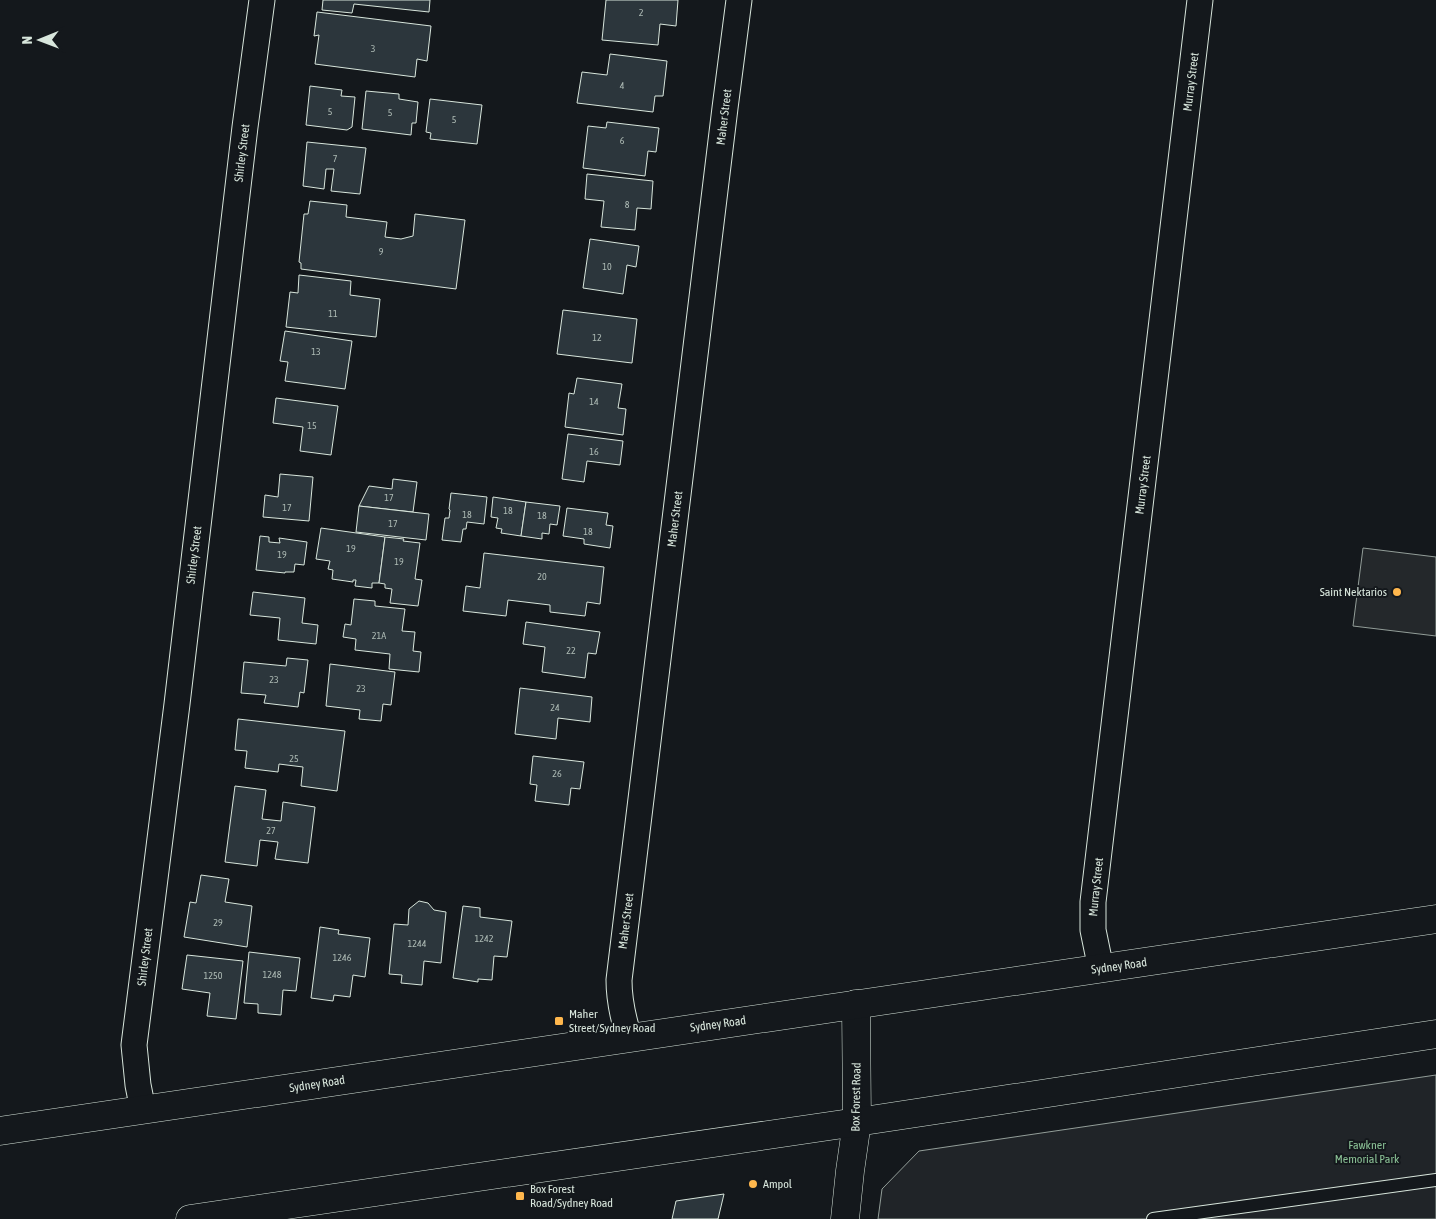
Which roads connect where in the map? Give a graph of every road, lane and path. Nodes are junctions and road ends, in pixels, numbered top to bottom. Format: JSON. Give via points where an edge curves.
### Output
{"nodes":[{"id":1,"x":262,"y":0,"type":"edge"},
{"id":2,"x":739,"y":0,"type":"edge"},
{"id":3,"x":1200,"y":0,"type":"edge"},
{"id":4,"x":1436,"y":919,"type":"edge"},
{"id":5,"x":1101,"y":968,"type":"junction"},
{"id":6,"x":856,"y":1004,"type":"junction"},
{"id":7,"x":1436,"y":1034,"type":"edge"},
{"id":8,"x":629,"y":1037,"type":"junction"},
{"id":9,"x":143,"y":1110,"type":"junction"},
{"id":10,"x":858,"y":1122,"type":"junction"},
{"id":11,"x":0,"y":1131,"type":"edge"},
{"id":12,"x":1436,"y":1180,"type":"edge"},
{"id":13,"x":190,"y":1219,"type":"edge"},
{"id":14,"x":845,"y":1219,"type":"edge"},
{"id":15,"x":1153,"y":1219,"type":"edge"}],
"edges":[{"from":1,"to":9,"type":"street","name":"Shirley Street","via":[[134,1045]]},
{"from":2,"to":8,"type":"street","name":"Maher Street","via":[[619,980],[622,1013]]},
{"from":3,"to":5,"type":"street","name":"Murray Street","via":[[1093,902],[1093,930]]},
{"from":4,"to":5,"type":"main road","name":"Sydney Road"},
{"from":5,"to":6,"type":"main road","name":"Sydney Road"},
{"from":6,"to":8,"type":"main road","name":"Sydney Road"},
{"from":6,"to":10,"type":"main road","name":"Box Forest Road"},
{"from":7,"to":10,"type":"main road"},
{"from":8,"to":9,"type":"main road","name":"Sydney Road"},
{"from":9,"to":11,"type":"main road","name":"Sydney Road"},
{"from":10,"to":13,"type":"main road"},
{"from":10,"to":14,"type":"main road","name":"Box Forest Road"},
{"from":12,"to":15,"type":"lane"}]}
